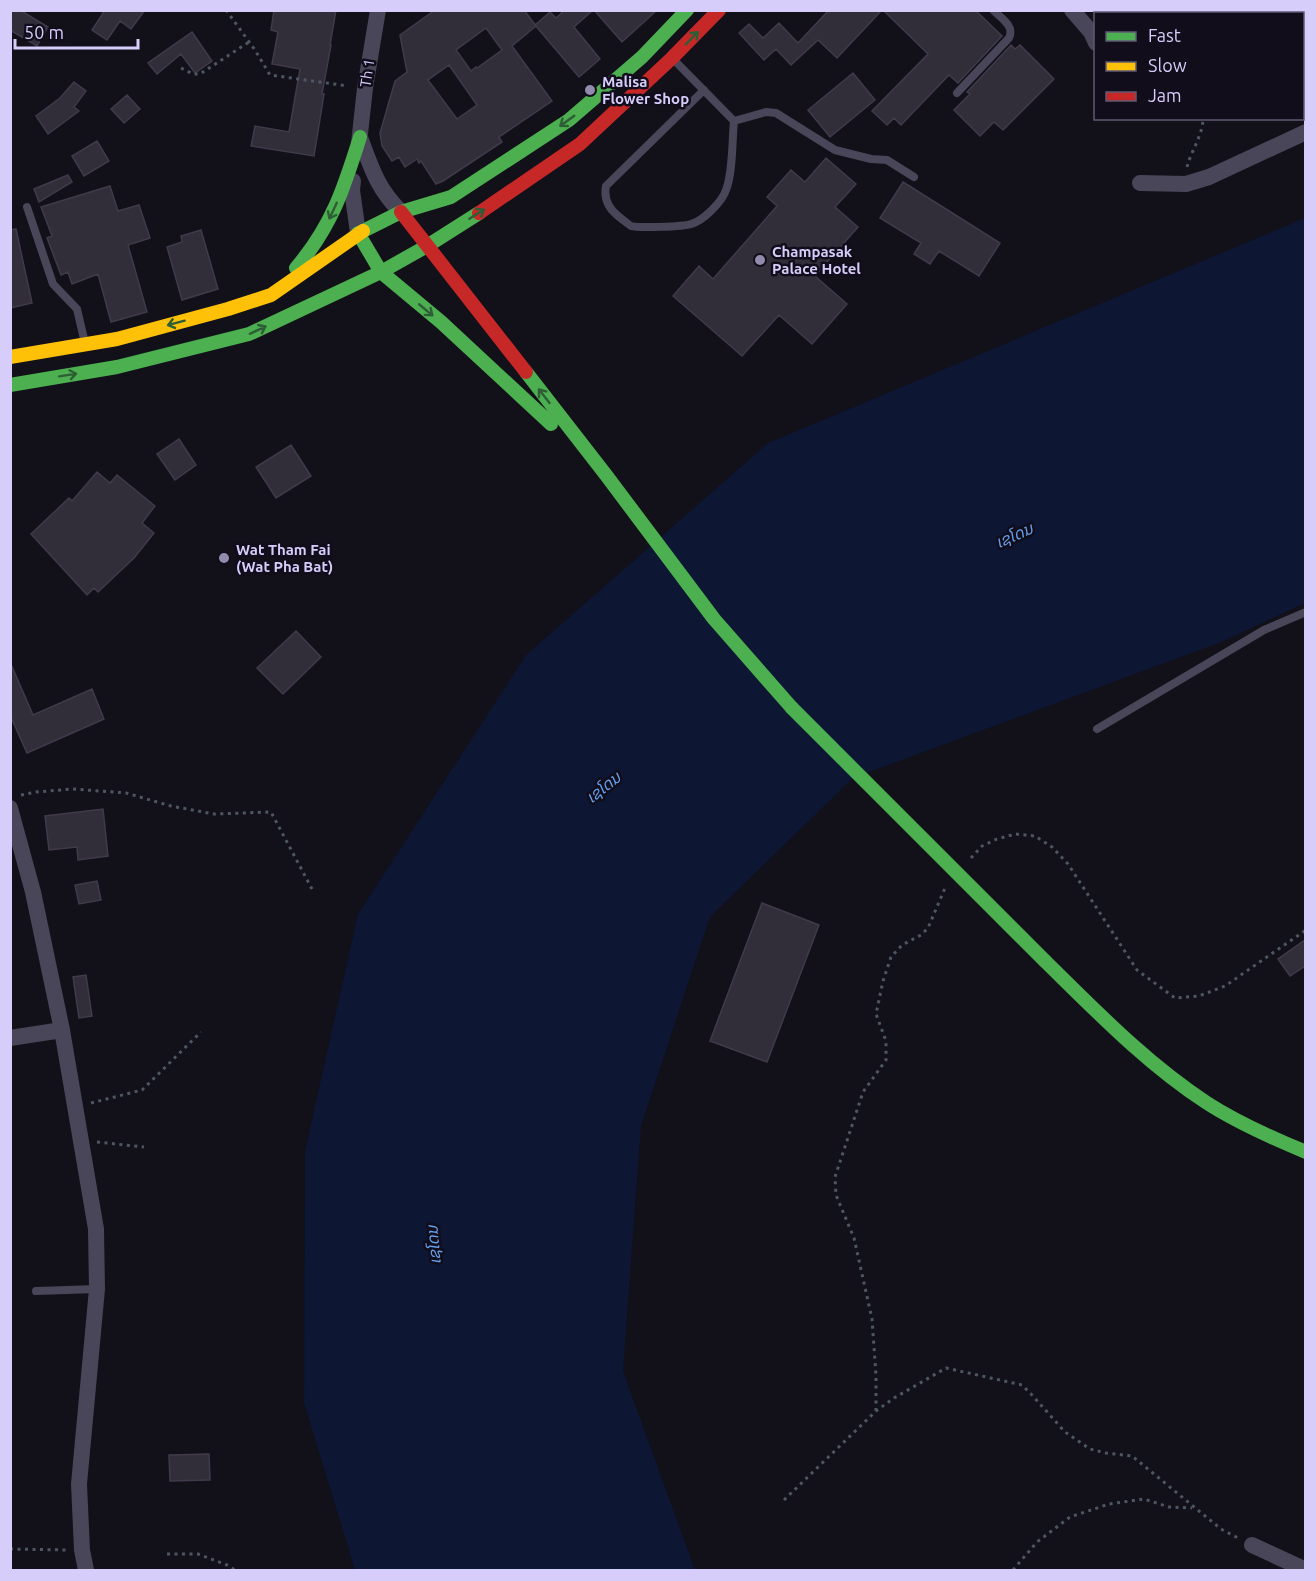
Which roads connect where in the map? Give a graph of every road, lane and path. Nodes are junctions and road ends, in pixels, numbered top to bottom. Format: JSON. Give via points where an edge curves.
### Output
{"nodes":[{"id":1,"x":226,"y":10,"type":"edge"},
{"id":2,"x":378,"y":10,"type":"edge"},
{"id":3,"x":687,"y":10,"type":"edge"},
{"id":4,"x":719,"y":10,"type":"edge"},
{"id":5,"x":993,"y":10,"type":"edge"},
{"id":6,"x":1072,"y":10,"type":"edge"},
{"id":7,"x":1094,"y":40,"type":"edge"},
{"id":8,"x":249,"y":42,"type":"junction"},
{"id":9,"x":672,"y":58,"type":"junction"},
{"id":10,"x":181,"y":68,"type":"dead end"},
{"id":11,"x":365,"y":88,"type":"junction"},
{"id":12,"x":704,"y":90,"type":"junction"},
{"id":13,"x":957,"y":93,"type":"dead end"},
{"id":14,"x":1204,"y":120,"type":"edge"},
{"id":15,"x":734,"y":121,"type":"junction"},
{"id":16,"x":1305,"y":132,"type":"edge"},
{"id":17,"x":360,"y":137,"type":"junction"},
{"id":18,"x":914,"y":177,"type":"dead end"},
{"id":19,"x":1140,"y":183,"type":"dead end"},
{"id":20,"x":1186,"y":183,"type":"junction"},
{"id":21,"x":27,"y":207,"type":"dead end"},
{"id":22,"x":400,"y":212,"type":"junction"},
{"id":23,"x":358,"y":233,"type":"junction"},
{"id":24,"x":427,"y":246,"type":"junction"},
{"id":25,"x":381,"y":272,"type":"junction"},
{"id":26,"x":271,"y":295,"type":"junction"},
{"id":27,"x":86,"y":344,"type":"junction"},
{"id":28,"x":10,"y":357,"type":"edge"},
{"id":29,"x":10,"y":384,"type":"edge"},
{"id":30,"x":606,"y":475,"type":"junction"},
{"id":31,"x":1305,"y":612,"type":"edge"},
{"id":32,"x":1096,"y":729,"type":"dead end"},
{"id":33,"x":15,"y":802,"type":"edge"},
{"id":34,"x":966,"y":863,"type":"dead end"},
{"id":35,"x":951,"y":881,"type":"dead end"},
{"id":36,"x":312,"y":889,"type":"dead end"},
{"id":37,"x":1305,"y":930,"type":"edge"},
{"id":38,"x":62,"y":1030,"type":"junction"},
{"id":39,"x":201,"y":1032,"type":"dead end"},
{"id":40,"x":10,"y":1038,"type":"edge"},
{"id":41,"x":75,"y":1107,"type":"junction"},
{"id":42,"x":81,"y":1140,"type":"junction"},
{"id":43,"x":144,"y":1147,"type":"dead end"},
{"id":44,"x":1305,"y":1152,"type":"edge"},
{"id":45,"x":97,"y":1289,"type":"junction"},
{"id":46,"x":36,"y":1291,"type":"dead end"},
{"id":47,"x":876,"y":1411,"type":"junction"},
{"id":48,"x":784,"y":1500,"type":"dead end"},
{"id":49,"x":1194,"y":1508,"type":"junction"},
{"id":50,"x":1252,"y":1545,"type":"joint"},
{"id":51,"x":10,"y":1549,"type":"edge"},
{"id":52,"x":82,"y":1550,"type":"junction"},
{"id":53,"x":167,"y":1554,"type":"dead end"},
{"id":54,"x":86,"y":1570,"type":"edge"},
{"id":55,"x":235,"y":1570,"type":"edge"},
{"id":56,"x":1013,"y":1570,"type":"edge"},
{"id":57,"x":1305,"y":1570,"type":"edge"}],
"edges":[{"from":1,"to":8,"type":"path"},
{"from":2,"to":11,"type":"street","name":"Th 1"},
{"from":3,"to":22,"type":"main road","one_way":true,"via":[[642,57],[569,120],[451,198]]},
{"from":9,"to":4,"type":"main road","one_way":true},
{"from":5,"to":13,"type":"lane","via":[[1010,27],[1009,38]]},
{"from":6,"to":7,"type":"street"},
{"from":8,"to":10,"type":"path","via":[[200,74]]},
{"from":8,"to":11,"type":"path","via":[[270,75]]},
{"from":9,"to":12,"type":"lane"},
{"from":24,"to":9,"type":"main road","one_way":true,"via":[[579,144]]},
{"from":11,"to":17,"type":"street","name":"Th 1"},
{"from":12,"to":15,"type":"lane"},
{"from":12,"to":15,"type":"lane","via":[[606,186],[606,201],[613,212],[632,226],[682,226],[701,220],[726,192]]},
{"from":14,"to":20,"type":"path","via":[[1190,156]]},
{"from":15,"to":18,"type":"lane","via":[[776,113],[836,150],[887,160]]},
{"from":16,"to":20,"type":"street","via":[[1225,170]]},
{"from":17,"to":22,"type":"street","name":"Th 1","via":[[375,178]]},
{"from":17,"to":23,"type":"street","name":"Th 1","via":[[352,190]]},
{"from":17,"to":26,"type":"main road","one_way":true,"via":[[347,181],[328,223],[302,261]]},
{"from":19,"to":20,"type":"street"},
{"from":21,"to":27,"type":"lane","via":[[53,284],[77,309]]},
{"from":22,"to":23,"type":"main road"},
{"from":22,"to":24,"type":"main road"},
{"from":23,"to":25,"type":"main road"},
{"from":23,"to":26,"type":"main road"},
{"from":24,"to":25,"type":"main road"},
{"from":30,"to":24,"type":"main road","one_way":true},
{"from":29,"to":25,"type":"main road","one_way":true,"via":[[117,367],[249,334]]},
{"from":25,"to":30,"type":"main road","one_way":true,"via":[[441,322]]},
{"from":26,"to":27,"type":"main road","one_way":true,"via":[[117,339]]},
{"from":27,"to":28,"type":"main road"},
{"from":30,"to":44,"type":"main road","bridge":true,"via":[[714,619],[792,708],[1100,1015],[1193,1094],[1234,1119]]},
{"from":31,"to":32,"type":"lane","via":[[1264,630]]},
{"from":33,"to":36,"type":"path","via":[[36,792],[73,789],[126,793],[214,814],[271,812]]},
{"from":33,"to":38,"type":"street"},
{"from":34,"to":37,"type":"path","via":[[981,846],[997,839],[1015,834],[1035,836],[1068,864],[1137,970],[1175,998],[1199,996],[1225,986]]},
{"from":35,"to":47,"type":"path","via":[[928,928],[891,957],[876,1014],[886,1041],[886,1060],[863,1092],[835,1177],[836,1195],[855,1238],[872,1319]]},
{"from":38,"to":40,"type":"street"},
{"from":38,"to":41,"type":"street"},
{"from":39,"to":41,"type":"path","via":[[142,1090]]},
{"from":41,"to":42,"type":"street"},
{"from":42,"to":43,"type":"path"},
{"from":42,"to":45,"type":"street","via":[[96,1229]]},
{"from":45,"to":46,"type":"lane"},
{"from":45,"to":52,"type":"street","via":[[79,1484]]},
{"from":47,"to":48,"type":"path"},
{"from":47,"to":49,"type":"path","via":[[946,1368],[1022,1385],[1065,1432],[1090,1449],[1132,1456]]},
{"from":49,"to":50,"type":"path","via":[[1221,1529]]},
{"from":49,"to":56,"type":"path","via":[[1169,1507],[1144,1499],[1109,1504],[1070,1517],[1037,1542]]},
{"from":50,"to":57,"type":"street"},
{"from":51,"to":52,"type":"path"},
{"from":52,"to":54,"type":"street"},
{"from":53,"to":55,"type":"path","via":[[198,1554]]}]}
